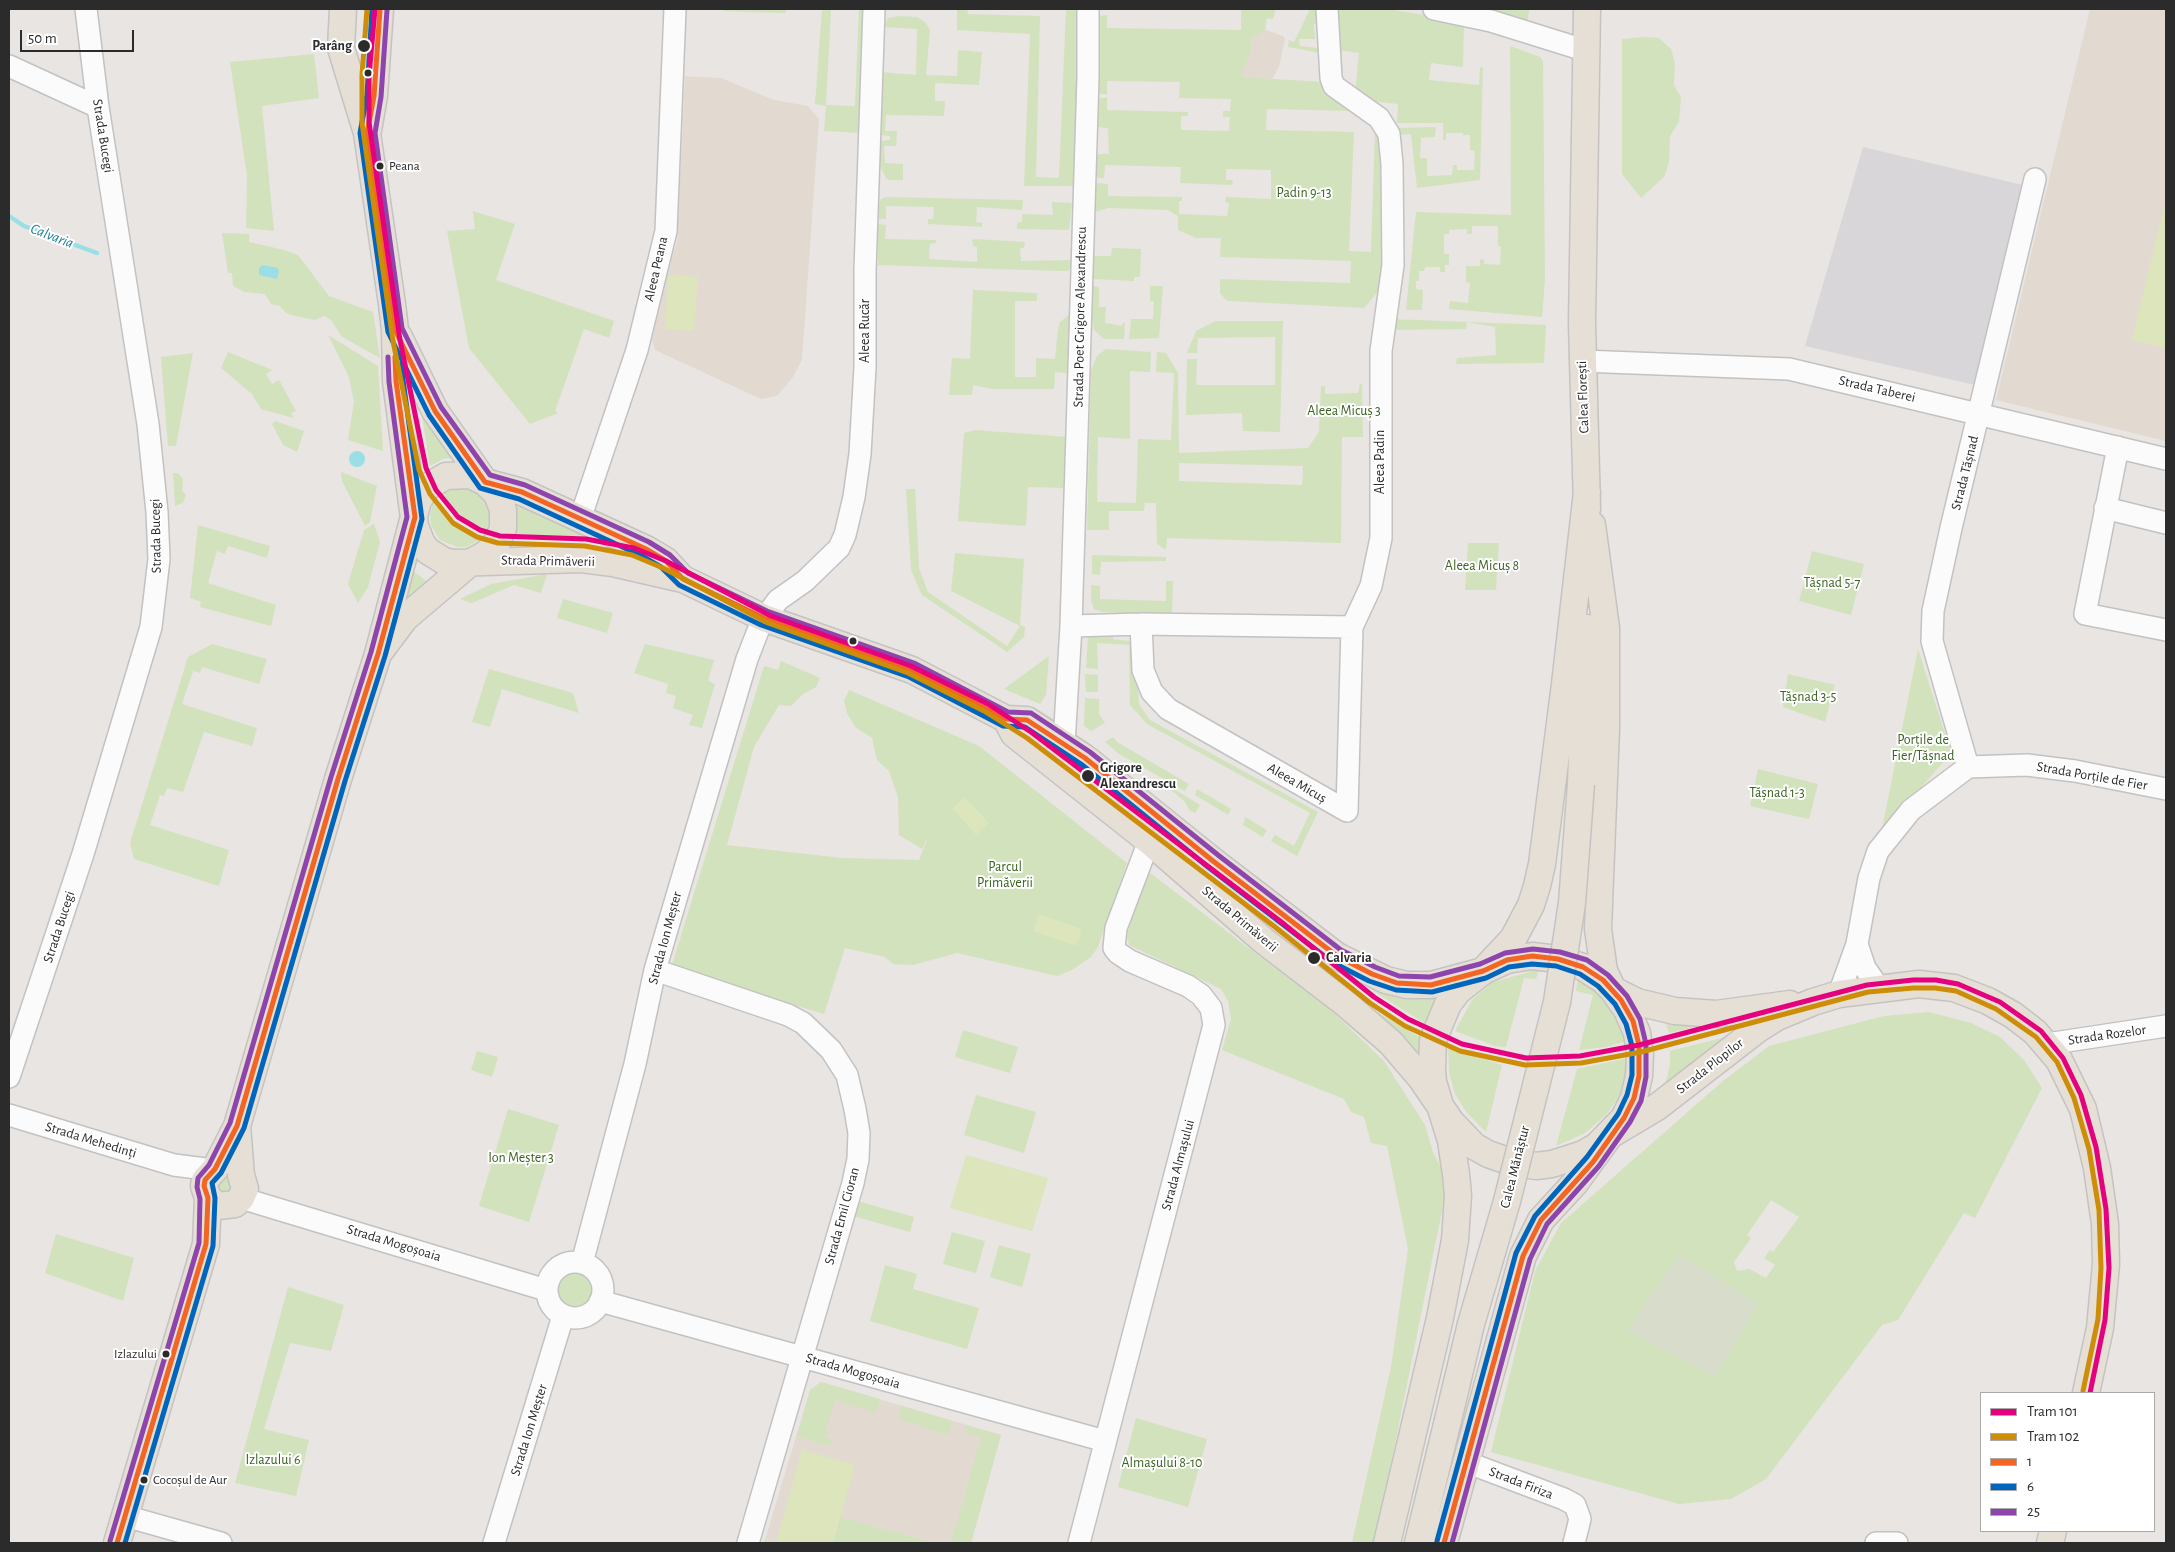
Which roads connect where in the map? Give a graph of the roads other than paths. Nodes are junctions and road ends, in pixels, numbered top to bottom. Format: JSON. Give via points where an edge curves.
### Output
{"nodes":[{"id":1,"x":86,"y":9,"type":"edge"},
{"id":2,"x":343,"y":9,"type":"edge"},
{"id":3,"x":380,"y":9,"type":"edge"},
{"id":4,"x":676,"y":9,"type":"edge"},
{"id":5,"x":874,"y":9,"type":"edge"},
{"id":6,"x":1088,"y":9,"type":"edge"},
{"id":7,"x":1327,"y":9,"type":"edge"},
{"id":8,"x":1434,"y":9,"type":"edge"},
{"id":9,"x":1587,"y":9,"type":"edge"},
{"id":10,"x":9,"y":66,"type":"edge"},
{"id":11,"x":1586,"y":69,"type":"junction"},
{"id":12,"x":98,"y":107,"type":"junction"},
{"id":13,"x":367,"y":133,"type":"junction"},
{"id":14,"x":2035,"y":179,"type":"dead end"},
{"id":15,"x":395,"y":330,"type":"junction"},
{"id":16,"x":1582,"y":361,"type":"junction"},
{"id":17,"x":1980,"y":414,"type":"junction"},
{"id":18,"x":2118,"y":447,"type":"junction"},
{"id":19,"x":2166,"y":459,"type":"edge"},
{"id":20,"x":484,"y":482,"type":"junction"},
{"id":21,"x":1587,"y":492,"type":"junction"},
{"id":22,"x":2104,"y":508,"type":"junction"},
{"id":23,"x":415,"y":517,"type":"junction"},
{"id":24,"x":580,"y":518,"type":"junction"},
{"id":25,"x":2166,"y":523,"type":"edge"},
{"id":26,"x":471,"y":562,"type":"junction"},
{"id":27,"x":683,"y":579,"type":"junction"},
{"id":28,"x":764,"y":618,"type":"junction"},
{"id":29,"x":1141,"y":624,"type":"junction"},
{"id":30,"x":1072,"y":626,"type":"junction"},
{"id":31,"x":1352,"y":627,"type":"junction"},
{"id":32,"x":2166,"y":630,"type":"edge"},
{"id":33,"x":378,"y":654,"type":"junction"},
{"id":34,"x":1006,"y":719,"type":"junction"},
{"id":35,"x":1064,"y":744,"type":"junction"},
{"id":36,"x":1968,"y":767,"type":"junction"},
{"id":37,"x":1581,"y":784,"type":"joint"},
{"id":38,"x":2166,"y":789,"type":"edge"},
{"id":39,"x":1149,"y":840,"type":"junction"},
{"id":40,"x":1857,"y":944,"type":"junction"},
{"id":41,"x":655,"y":970,"type":"junction"},
{"id":42,"x":1483,"y":970,"type":"junction"},
{"id":43,"x":1879,"y":988,"type":"junction"},
{"id":44,"x":1613,"y":990,"type":"junction"},
{"id":45,"x":1839,"y":994,"type":"junction"},
{"id":46,"x":1813,"y":1002,"type":"junction"},
{"id":47,"x":2166,"y":1026,"type":"edge"},
{"id":48,"x":2047,"y":1044,"type":"junction"},
{"id":49,"x":9,"y":1077,"type":"edge"},
{"id":50,"x":1442,"y":1108,"type":"junction"},
{"id":51,"x":9,"y":1115,"type":"edge"},
{"id":52,"x":1610,"y":1135,"type":"junction"},
{"id":53,"x":222,"y":1187,"type":"junction"},
{"id":54,"x":582,"y":1263,"type":"junction"},
{"id":55,"x":546,"y":1290,"type":"junction"},
{"id":56,"x":600,"y":1301,"type":"junction"},
{"id":57,"x":563,"y":1316,"type":"junction"},
{"id":58,"x":803,"y":1357,"type":"junction"},
{"id":59,"x":2086,"y":1392,"type":"edge"},
{"id":60,"x":1105,"y":1441,"type":"junction"},
{"id":61,"x":1466,"y":1462,"type":"junction"},
{"id":62,"x":125,"y":1516,"type":"junction"},
{"id":63,"x":218,"y":1542,"type":"edge"},
{"id":64,"x":117,"y":1543,"type":"edge"},
{"id":65,"x":494,"y":1543,"type":"edge"},
{"id":66,"x":748,"y":1543,"type":"edge"},
{"id":67,"x":1079,"y":1543,"type":"edge"},
{"id":68,"x":1387,"y":1543,"type":"edge"},
{"id":69,"x":1418,"y":1543,"type":"edge"},
{"id":70,"x":1444,"y":1543,"type":"edge"},
{"id":71,"x":1574,"y":1543,"type":"edge"}],
"edges":[{"from":1,"to":12,"type":"street","name":"Strada Bucegi"},
{"from":2,"to":13,"type":"main road","name":"Strada Primăverii","via":[[341,48]]},
{"from":3,"to":13,"type":"main road","name":"Strada Primăverii","via":[[374,96]]},
{"from":4,"to":24,"type":"street","name":"Aleea Peana","via":[[666,231],[637,350]]},
{"from":5,"to":28,"type":"street","name":"Aleea Rucăr","via":[[865,270],[865,376],[854,496],[839,548],[778,600]]},
{"from":6,"to":30,"type":"street","name":"Strada Poet Grigore Alexandrescu"},
{"from":7,"to":31,"type":"street","name":"Aleea Padin","via":[[1334,86],[1379,118],[1389,134],[1392,164],[1393,265],[1381,351],[1381,538],[1371,586]]},
{"from":8,"to":11,"type":"street","via":[[1491,21],[1584,50]]},
{"from":9,"to":11,"type":"main road","name":"Calea Florești"},
{"from":10,"to":12,"type":"street"},
{"from":11,"to":16,"type":"main road","name":"Calea Florești"},
{"from":12,"to":49,"type":"street","name":"Strada Bucegi","via":[[145,406],[159,559],[151,627],[83,854]]},
{"from":13,"to":15,"type":"main road","name":"Strada Primăverii"},
{"from":14,"to":17,"type":"street","name":"Strada Tășnad"},
{"from":15,"to":20,"type":"main road","name":"Strada Primăverii","via":[[436,411]]},
{"from":15,"to":23,"type":"main road","name":"Strada Primăverii","via":[[396,381]]},
{"from":16,"to":17,"type":"street","name":"Strada Taberei","via":[[1789,369]]},
{"from":16,"to":21,"type":"main road","name":"Calea Florești"},
{"from":17,"to":18,"type":"street","name":"Strada Taberei"},
{"from":17,"to":36,"type":"street","name":"Strada Tășnad","via":[[1938,583],[1932,641]]},
{"from":18,"to":19,"type":"street","name":"Strada Taberei"},
{"from":18,"to":22,"type":"street"},
{"from":20,"to":23,"type":"main road","name":"Strada Primăverii","via":[[462,474],[439,479],[422,494]]},
{"from":20,"to":24,"type":"main road","name":"Strada Primăverii","via":[[522,492]]},
{"from":20,"to":26,"type":"main road","name":"Strada Primăverii","via":[[501,502],[503,528],[493,548]]},
{"from":21,"to":37,"type":"main road","name":"Calea Florești","via":[[1587,637]]},
{"from":21,"to":42,"type":"main road","via":[[1542,864],[1531,905],[1522,923],[1513,939]]},
{"from":21,"to":44,"type":"main road","via":[[1606,628],[1606,729],[1598,929],[1604,971]]},
{"from":22,"to":25,"type":"street"},
{"from":22,"to":32,"type":"street","via":[[2085,614]]},
{"from":23,"to":26,"type":"main road","name":"Strada Primăverii","via":[[422,544],[436,556],[453,563]]},
{"from":23,"to":33,"type":"main road"},
{"from":24,"to":27,"type":"main road","name":"Strada Primăverii","via":[[646,549],[666,561]]},
{"from":26,"to":27,"type":"main road","name":"Strada Primăverii","via":[[582,559]]},
{"from":26,"to":33,"type":"main road","via":[[406,618]]},
{"from":27,"to":28,"type":"main road","name":"Strada Primăverii"},
{"from":28,"to":34,"type":"main road","name":"Strada Primăverii","via":[[912,670]]},
{"from":28,"to":41,"type":"street","name":"Strada Ion Meșter","via":[[748,659]]},
{"from":29,"to":30,"type":"street"},
{"from":29,"to":31,"type":"street"},
{"from":29,"to":31,"type":"street","name":"Aleea Micuș","via":[[1144,670],[1152,692],[1168,709],[1347,811]]},
{"from":30,"to":35,"type":"street","name":"Strada Poet Grigore Alexandrescu"},
{"from":33,"to":53,"type":"main road","via":[[333,798]]},
{"from":34,"to":35,"type":"main road","name":"Strada Primăverii","via":[[1026,720]]},
{"from":34,"to":39,"type":"main road","name":"Strada Primăverii","via":[[1014,734]]},
{"from":35,"to":42,"type":"main road","name":"Strada Primăverii","via":[[1336,956],[1386,980],[1418,986],[1445,983]]},
{"from":36,"to":38,"type":"street","name":"Strada Porțile de Fier","via":[[2027,765]]},
{"from":36,"to":40,"type":"street","via":[[1911,810],[1878,851],[1869,878]]},
{"from":37,"to":69,"type":"main road","name":"Calea Mănăștur","bridge":true,"via":[[1572,903],[1557,1002],[1507,1201],[1471,1324]]},
{"from":39,"to":50,"type":"main road","name":"Strada Primăverii","via":[[1264,941],[1380,1034],[1407,1060]]},
{"from":39,"to":60,"type":"street","name":"Strada Almașului","via":[[1116,928],[1114,948],[1130,961],[1194,991],[1207,1001],[1213,1015],[1212,1035]]},
{"from":40,"to":43,"type":"street","via":[[1865,968]]},
{"from":40,"to":45,"type":"street"},
{"from":41,"to":54,"type":"street","name":"Strada Ion Meșter"},
{"from":41,"to":58,"type":"street","name":"Strada Emil Cioran","via":[[788,1014],[817,1034],[847,1075],[859,1133],[858,1159]]},
{"from":42,"to":44,"type":"main road","name":"Strada Primăverii","via":[[1507,960],[1532,956],[1558,958],[1592,973]]},
{"from":42,"to":50,"type":"main road","name":"Strada Primăverii","via":[[1448,1004],[1433,1040],[1433,1082]]},
{"from":43,"to":45,"type":"main road","name":"Strada Plopilor"},
{"from":43,"to":48,"type":"main road","name":"Strada Plopilor","via":[[1919,984],[1954,988],[2007,1012]]},
{"from":44,"to":46,"type":"main road","name":"Strada Plopilor","via":[[1637,1002],[1695,1013],[1716,1014]]},
{"from":44,"to":52,"type":"main road","name":"Strada Primăverii","via":[[1633,1021],[1640,1054],[1634,1098]]},
{"from":45,"to":46,"type":"main road","name":"Strada Plopilor"},
{"from":46,"to":52,"type":"main road","name":"Strada Plopilor","via":[[1758,1029],[1657,1107]]},
{"from":47,"to":48,"type":"street","name":"Strada Rozelor"},
{"from":48,"to":59,"type":"main road","name":"Strada Plopilor","via":[[2066,1071],[2083,1109],[2103,1204],[2105,1273],[2100,1328]]},
{"from":50,"to":52,"type":"main road","name":"Strada Primăverii","via":[[1474,1146],[1519,1164],[1552,1164],[1568,1160],[1583,1154]]},
{"from":50,"to":68,"type":"main road","via":[[1451,1141],[1458,1194],[1455,1240]]},
{"from":51,"to":53,"type":"street","name":"Strada Mehedinți","via":[[174,1165]]},
{"from":52,"to":61,"type":"main road","via":[[1575,1183],[1541,1220],[1523,1256]]},
{"from":53,"to":55,"type":"street","name":"Strada Mogoșoaia"},
{"from":53,"to":62,"type":"main road"},
{"from":54,"to":55,"type":"street","via":[[570,1262],[559,1267],[550,1276]]},
{"from":54,"to":56,"type":"street","via":[[594,1270],[601,1282]]},
{"from":55,"to":57,"type":"street","via":[[552,1307]]},
{"from":56,"to":57,"type":"street","via":[[594,1311],[583,1317]]},
{"from":56,"to":58,"type":"street","name":"Strada Mogoșoaia"},
{"from":57,"to":65,"type":"street","name":"Strada Ion Meșter"},
{"from":58,"to":60,"type":"street","name":"Strada Mogoșoaia"},
{"from":58,"to":66,"type":"street","name":"Strada Emil Cioran"},
{"from":60,"to":67,"type":"street","name":"Strada Almașului"},
{"from":61,"to":70,"type":"main road"},
{"from":61,"to":71,"type":"street","name":"Strada Firiza","via":[[1575,1505],[1580,1519]]},
{"from":62,"to":63,"type":"street"},
{"from":62,"to":64,"type":"main road"}]}
